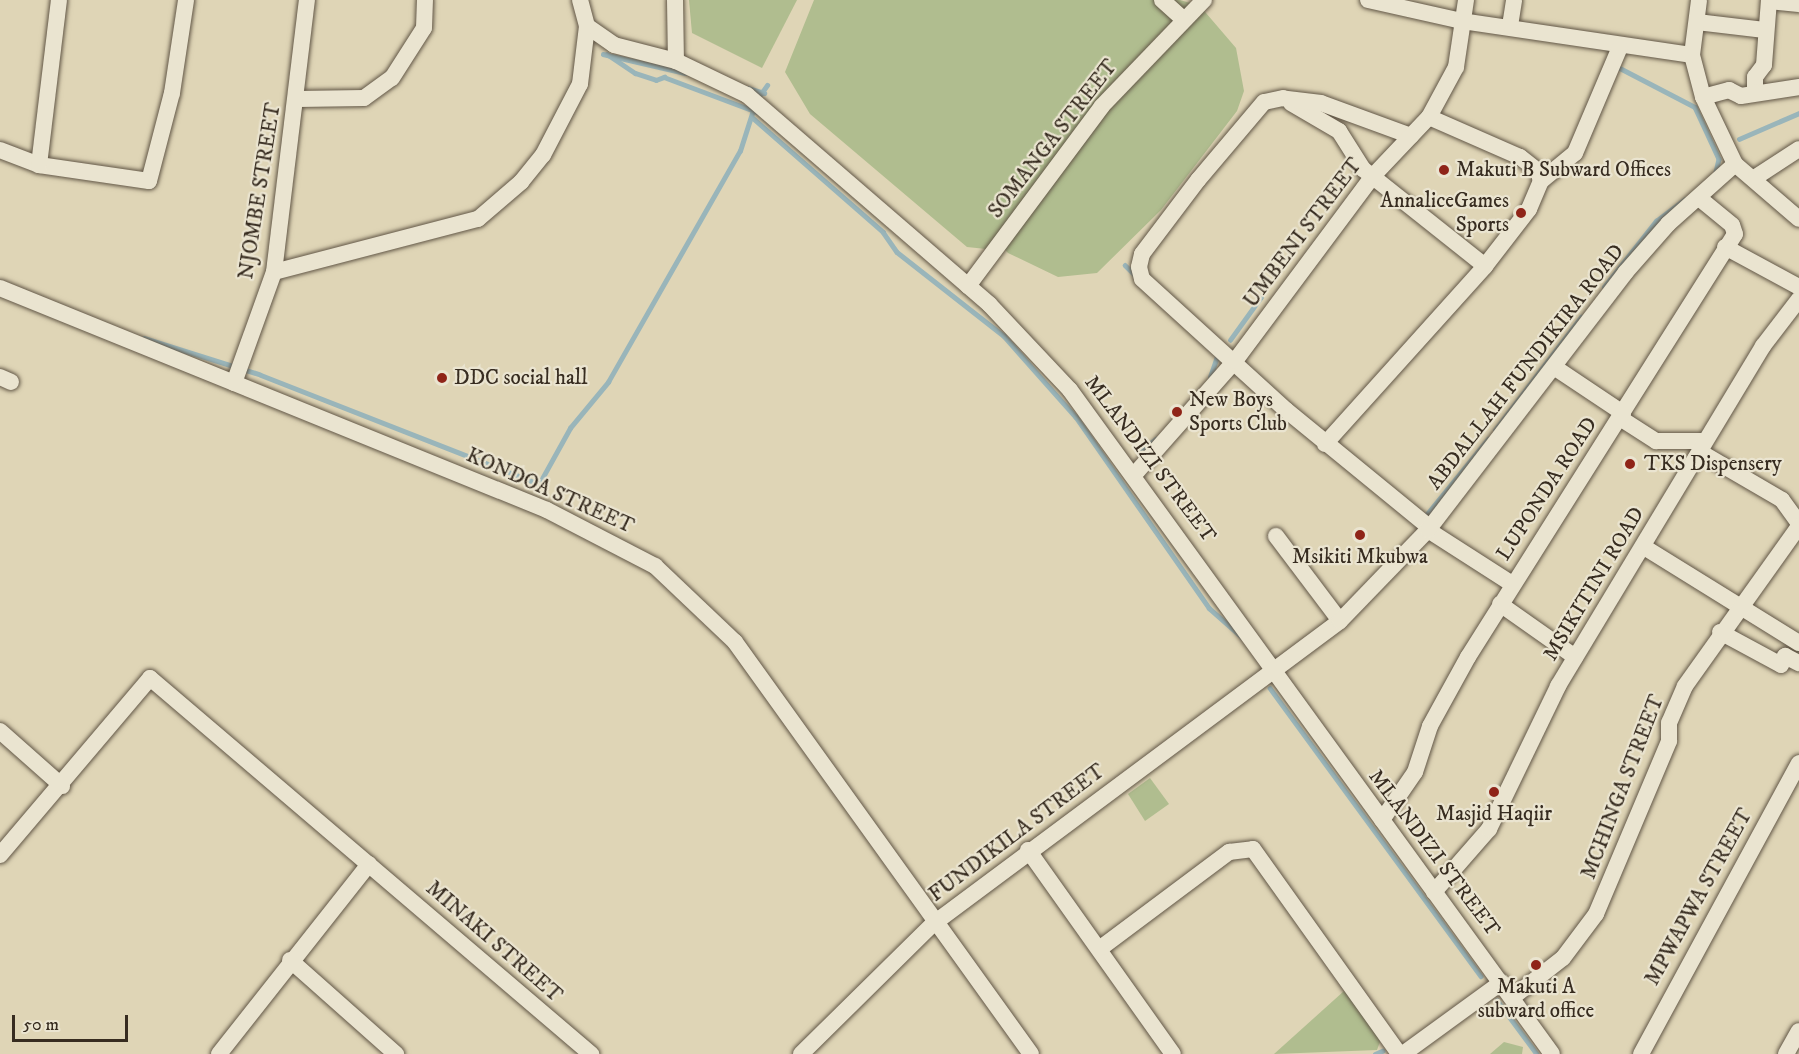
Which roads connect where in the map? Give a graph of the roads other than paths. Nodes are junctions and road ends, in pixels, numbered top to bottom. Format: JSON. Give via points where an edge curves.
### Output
{"nodes":[{"id":1,"x":59,"y":0,"type":"edge"},
{"id":2,"x":186,"y":0,"type":"edge"},
{"id":3,"x":307,"y":0,"type":"edge"},
{"id":4,"x":425,"y":0,"type":"edge"},
{"id":5,"x":580,"y":0,"type":"edge"},
{"id":6,"x":675,"y":0,"type":"edge"},
{"id":7,"x":1162,"y":0,"type":"edge"},
{"id":8,"x":1204,"y":0,"type":"edge"},
{"id":9,"x":1368,"y":0,"type":"edge"},
{"id":10,"x":1466,"y":0,"type":"edge"},
{"id":11,"x":1514,"y":0,"type":"edge"},
{"id":12,"x":1699,"y":0,"type":"edge"},
{"id":13,"x":1769,"y":0,"type":"edge"},
{"id":14,"x":1799,"y":4,"type":"edge"},
{"id":15,"x":1183,"y":19,"type":"junction"},
{"id":16,"x":1462,"y":21,"type":"junction"},
{"id":17,"x":1697,"y":22,"type":"junction"},
{"id":18,"x":587,"y":26,"type":"junction"},
{"id":19,"x":1510,"y":26,"type":"junction"},
{"id":20,"x":1765,"y":30,"type":"junction"},
{"id":21,"x":1620,"y":47,"type":"junction"},
{"id":22,"x":676,"y":61,"type":"junction"},
{"id":23,"x":1695,"y":62,"type":"junction"},
{"id":24,"x":1799,"y":87,"type":"edge"},
{"id":25,"x":1755,"y":93,"type":"junction"},
{"id":26,"x":1703,"y":97,"type":"junction"},
{"id":27,"x":1283,"y":98,"type":"junction"},
{"id":28,"x":298,"y":99,"type":"junction"},
{"id":29,"x":1429,"y":117,"type":"junction"},
{"id":30,"x":1411,"y":136,"type":"junction"},
{"id":31,"x":1799,"y":149,"type":"edge"},
{"id":32,"x":0,"y":150,"type":"edge"},
{"id":33,"x":1735,"y":164,"type":"junction"},
{"id":34,"x":39,"y":165,"type":"junction"},
{"id":35,"x":1372,"y":177,"type":"junction"},
{"id":36,"x":1756,"y":177,"type":"junction"},
{"id":37,"x":1541,"y":182,"type":"junction"},
{"id":38,"x":1699,"y":198,"type":"junction"},
{"id":39,"x":1799,"y":219,"type":"edge"},
{"id":40,"x":1725,"y":247,"type":"junction"},
{"id":41,"x":1485,"y":266,"type":"junction"},
{"id":42,"x":274,"y":272,"type":"junction"},
{"id":43,"x":968,"y":286,"type":"junction"},
{"id":44,"x":1799,"y":287,"type":"edge"},
{"id":45,"x":0,"y":288,"type":"edge"},
{"id":46,"x":1799,"y":299,"type":"edge"},
{"id":47,"x":1234,"y":361,"type":"junction"},
{"id":48,"x":1554,"y":367,"type":"junction"},
{"id":49,"x":234,"y":383,"type":"junction"},
{"id":50,"x":1622,"y":415,"type":"junction"},
{"id":51,"x":1325,"y":444,"type":"junction"},
{"id":52,"x":1703,"y":447,"type":"junction"},
{"id":53,"x":1134,"y":475,"type":"junction"},
{"id":54,"x":1799,"y":525,"type":"edge"},
{"id":55,"x":1429,"y":529,"type":"junction"},
{"id":56,"x":1276,"y":536,"type":"dead end"},
{"id":57,"x":1644,"y":547,"type":"junction"},
{"id":58,"x":1512,"y":584,"type":"junction"},
{"id":59,"x":1500,"y":604,"type":"junction"},
{"id":60,"x":1737,"y":607,"type":"junction"},
{"id":61,"x":1340,"y":621,"type":"junction"},
{"id":62,"x":1720,"y":632,"type":"junction"},
{"id":63,"x":1799,"y":643,"type":"edge"},
{"id":64,"x":1575,"y":657,"type":"junction"},
{"id":65,"x":1799,"y":663,"type":"edge"},
{"id":66,"x":1277,"y":670,"type":"junction"},
{"id":67,"x":0,"y":731,"type":"edge"},
{"id":68,"x":1799,"y":763,"type":"edge"},
{"id":69,"x":62,"y":786,"type":"junction"},
{"id":70,"x":1382,"y":820,"type":"junction"},
{"id":71,"x":1028,"y":850,"type":"junction"},
{"id":72,"x":0,"y":855,"type":"edge"},
{"id":73,"x":369,"y":864,"type":"junction"},
{"id":74,"x":1434,"y":892,"type":"junction"},
{"id":75,"x":934,"y":926,"type":"junction"},
{"id":76,"x":1102,"y":947,"type":"junction"},
{"id":77,"x":290,"y":960,"type":"junction"},
{"id":78,"x":1502,"y":982,"type":"junction"},
{"id":79,"x":1513,"y":997,"type":"junction"},
{"id":80,"x":1799,"y":1031,"type":"edge"},
{"id":81,"x":219,"y":1054,"type":"edge"},
{"id":82,"x":396,"y":1054,"type":"edge"},
{"id":83,"x":591,"y":1054,"type":"edge"},
{"id":84,"x":801,"y":1054,"type":"edge"},
{"id":85,"x":1031,"y":1054,"type":"edge"},
{"id":86,"x":1173,"y":1054,"type":"edge"},
{"id":87,"x":1399,"y":1054,"type":"edge"},
{"id":88,"x":1404,"y":1054,"type":"edge"},
{"id":89,"x":1552,"y":1054,"type":"edge"},
{"id":90,"x":1641,"y":1054,"type":"edge"},
{"id":91,"x":1786,"y":1054,"type":"edge"}],
"edges":[{"from":1,"to":34,"type":"street"},
{"from":2,"to":34,"type":"street","via":[[172,93],[149,181]]},
{"from":3,"to":28,"type":"street","name":"NJOMBE STREET"},
{"from":4,"to":28,"type":"street","via":[[424,28],[392,78],[364,98]]},
{"from":5,"to":18,"type":"street"},
{"from":6,"to":22,"type":"street"},
{"from":7,"to":15,"type":"street"},
{"from":8,"to":15,"type":"street","name":"SOMANGA STREET"},
{"from":9,"to":16,"type":"street"},
{"from":10,"to":16,"type":"street","name":"UMBENI STREET"},
{"from":11,"to":19,"type":"street"},
{"from":12,"to":17,"type":"street"},
{"from":13,"to":14,"type":"street"},
{"from":13,"to":20,"type":"street"},
{"from":15,"to":43,"type":"street","name":"SOMANGA STREET","via":[[1102,106]]},
{"from":16,"to":19,"type":"street"},
{"from":16,"to":29,"type":"street","name":"UMBENI STREET","via":[[1456,67]]},
{"from":17,"to":20,"type":"street"},
{"from":17,"to":23,"type":"street"},
{"from":18,"to":22,"type":"street","name":"MLANDIZI STREET","via":[[614,45]]},
{"from":18,"to":42,"type":"street","via":[[580,84],[567,115],[521,182],[478,219]]},
{"from":19,"to":21,"type":"street"},
{"from":20,"to":25,"type":"street","via":[[1764,65],[1755,77]]},
{"from":21,"to":23,"type":"street"},
{"from":21,"to":37,"type":"street","via":[[1575,153]]},
{"from":22,"to":43,"type":"street","name":"MLANDIZI STREET","via":[[755,100]]},
{"from":23,"to":26,"type":"street"},
{"from":24,"to":25,"type":"street"},
{"from":25,"to":26,"type":"street","via":[[1741,96],[1729,90]]},
{"from":26,"to":33,"type":"street"},
{"from":27,"to":30,"type":"street","via":[[1321,103]]},
{"from":27,"to":35,"type":"street","via":[[1339,131]]},
{"from":27,"to":47,"type":"street","via":[[1264,102],[1253,114],[1142,254],[1139,267],[1142,279]]},
{"from":28,"to":42,"type":"street","name":"NJOMBE STREET"},
{"from":29,"to":30,"type":"street","name":"UMBENI STREET"},
{"from":29,"to":37,"type":"street","via":[[1520,157],[1538,171]]},
{"from":30,"to":35,"type":"street","name":"UMBENI STREET"},
{"from":31,"to":36,"type":"street"},
{"from":32,"to":34,"type":"street"},
{"from":33,"to":36,"type":"street"},
{"from":33,"to":38,"type":"street","name":"ABDALLAH FUNDIKIRA ROAD"},
{"from":35,"to":41,"type":"street"},
{"from":35,"to":47,"type":"street","name":"UMBENI STREET"},
{"from":36,"to":39,"type":"street","via":[[1773,201]]},
{"from":37,"to":41,"type":"street","via":[[1529,209]]},
{"from":38,"to":40,"type":"street","name":"LUPONDA ROAD","via":[[1732,225],[1735,234]]},
{"from":38,"to":48,"type":"street","name":"ABDALLAH FUNDIKIRA ROAD","via":[[1625,273]]},
{"from":40,"to":44,"type":"street"},
{"from":40,"to":50,"type":"street","name":"LUPONDA ROAD"},
{"from":41,"to":51,"type":"street"},
{"from":42,"to":49,"type":"street","name":"NJOMBE STREET"},
{"from":43,"to":53,"type":"street","name":"MLANDIZI STREET","via":[[1070,390]]},
{"from":45,"to":49,"type":"street","name":"KONDOA STREET"},
{"from":46,"to":52,"type":"street","name":"MSIKITINI ROAD"},
{"from":47,"to":51,"type":"street"},
{"from":47,"to":53,"type":"street","name":"UMBENI STREET"},
{"from":48,"to":50,"type":"street"},
{"from":48,"to":55,"type":"street","name":"ABDALLAH FUNDIKIRA ROAD"},
{"from":49,"to":75,"type":"street","name":"KONDOA STREET","via":[[547,510],[655,566],[735,642]]},
{"from":50,"to":52,"type":"street","via":[[1656,441]]},
{"from":50,"to":58,"type":"street","name":"LUPONDA ROAD"},
{"from":51,"to":55,"type":"street"},
{"from":52,"to":54,"type":"street","via":[[1782,500]]},
{"from":52,"to":57,"type":"street","name":"MSIKITINI ROAD"},
{"from":53,"to":66,"type":"street","name":"MLANDIZI STREET"},
{"from":54,"to":60,"type":"street","name":"MCHINGA STREET"},
{"from":55,"to":58,"type":"street"},
{"from":55,"to":61,"type":"street","name":"ABDALLAH FUNDIKIRA ROAD"},
{"from":56,"to":61,"type":"street"},
{"from":57,"to":60,"type":"street"},
{"from":57,"to":64,"type":"street","name":"MSIKITINI ROAD"},
{"from":58,"to":59,"type":"street","name":"LUPONDA ROAD"},
{"from":59,"to":64,"type":"street"},
{"from":59,"to":70,"type":"street","name":"LUPONDA ROAD","via":[[1430,726],[1415,772]]},
{"from":60,"to":62,"type":"street","name":"MCHINGA STREET"},
{"from":60,"to":63,"type":"street"},
{"from":61,"to":66,"type":"street","name":"ABDALLAH FUNDIKIRA ROAD"},
{"from":62,"to":65,"type":"street","via":[[1781,665],[1785,656]]},
{"from":62,"to":79,"type":"street","name":"MCHINGA STREET","via":[[1685,686],[1669,723],[1669,741],[1596,914],[1563,958]]},
{"from":64,"to":74,"type":"street","name":"MSIKITINI ROAD","via":[[1504,803],[1470,856]]},
{"from":66,"to":70,"type":"street","name":"MLANDIZI STREET"},
{"from":66,"to":71,"type":"street","name":"FUNDIKILA STREET"},
{"from":67,"to":69,"type":"street"},
{"from":68,"to":90,"type":"street","name":"MPWAPWA STREET"},
{"from":69,"to":72,"type":"street"},
{"from":69,"to":73,"type":"street","name":"MINAKI STREET","via":[[150,678]]},
{"from":70,"to":74,"type":"street","name":"MLANDIZI STREET"},
{"from":71,"to":75,"type":"street","name":"FUNDIKILA STREET"},
{"from":71,"to":76,"type":"street"},
{"from":73,"to":77,"type":"street"},
{"from":73,"to":83,"type":"street","name":"MINAKI STREET"},
{"from":74,"to":78,"type":"street","name":"MLANDIZI STREET"},
{"from":75,"to":84,"type":"street","name":"FUNDIKILA STREET"},
{"from":75,"to":85,"type":"street"},
{"from":76,"to":86,"type":"street"},
{"from":76,"to":87,"type":"street","via":[[1229,852],[1253,849]]},
{"from":77,"to":81,"type":"street"},
{"from":77,"to":82,"type":"street"},
{"from":78,"to":79,"type":"street","name":"MLANDIZI STREET"},
{"from":78,"to":88,"type":"street"},
{"from":79,"to":89,"type":"street","name":"MLANDIZI STREET"},
{"from":80,"to":91,"type":"street"}]}
